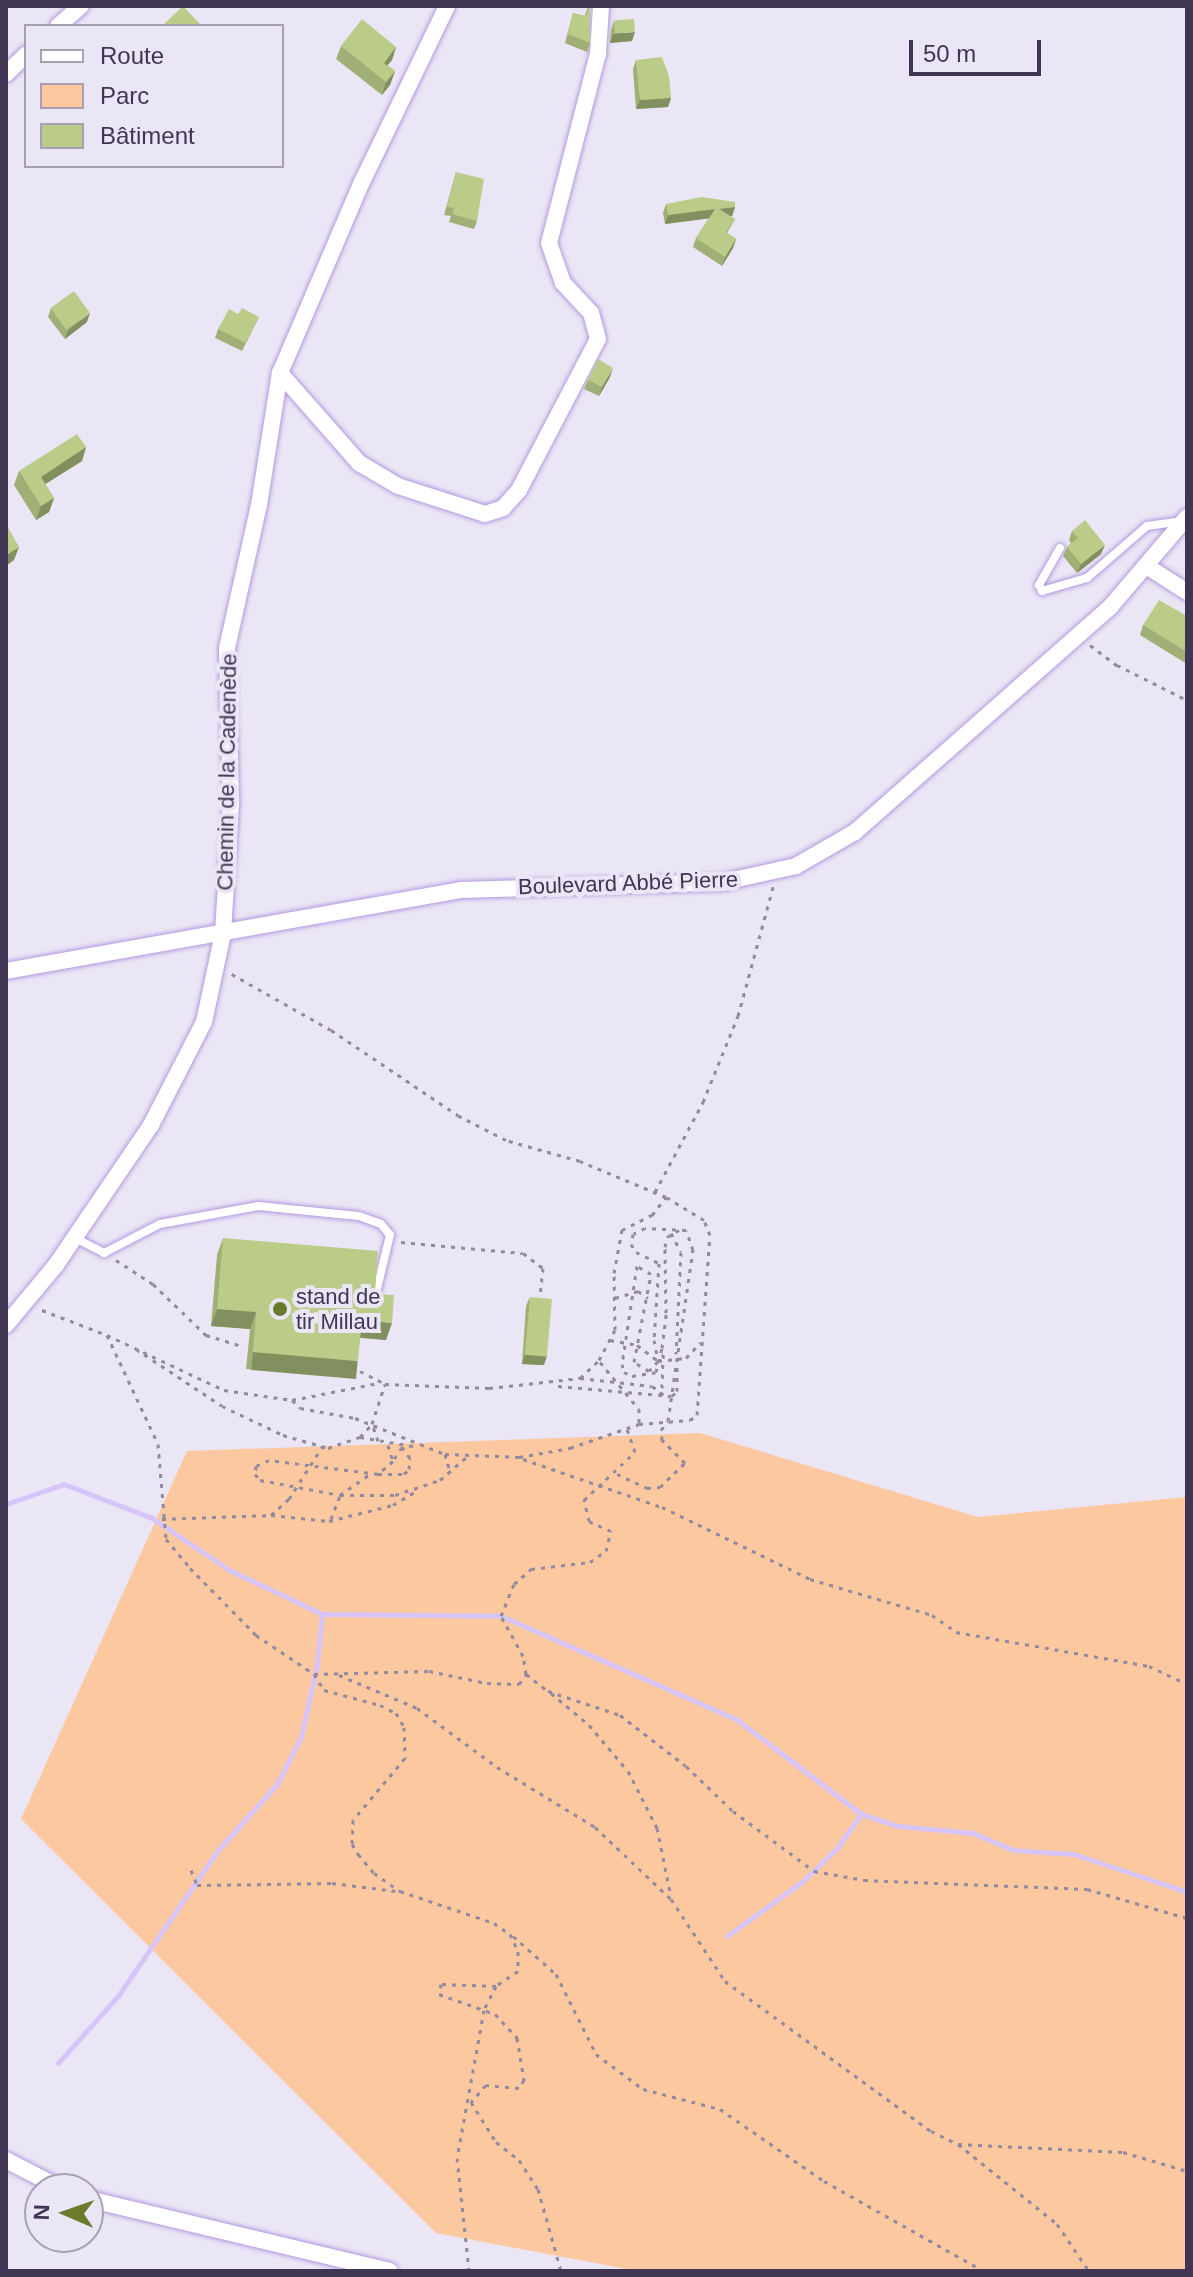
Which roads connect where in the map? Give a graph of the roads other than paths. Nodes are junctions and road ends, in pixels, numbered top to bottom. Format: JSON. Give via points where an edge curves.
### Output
{"nodes":[{"id":1,"x":81,"y":6,"type":"edge"},
{"id":2,"x":447,"y":6,"type":"edge"},
{"id":3,"x":601,"y":6,"type":"edge"},
{"id":4,"x":60,"y":24,"type":"edge"},
{"id":5,"x":24,"y":57,"type":"edge"},
{"id":6,"x":6,"y":74,"type":"edge"},
{"id":7,"x":280,"y":373,"type":"junction"},
{"id":8,"x":1186,"y":519,"type":"edge"},
{"id":9,"x":1060,"y":548,"type":"dead end"},
{"id":10,"x":1148,"y":567,"type":"junction"},
{"id":11,"x":1187,"y":592,"type":"edge"},
{"id":12,"x":223,"y":933,"type":"junction"},
{"id":13,"x":6,"y":971,"type":"edge"},
{"id":14,"x":75,"y":1238,"type":"junction"},
{"id":15,"x":376,"y":1293,"type":"edge"},
{"id":16,"x":6,"y":1325,"type":"edge"},
{"id":17,"x":6,"y":2160,"type":"edge"},
{"id":18,"x":31,"y":2173,"type":"edge"},
{"id":19,"x":104,"y":2203,"type":"edge"},
{"id":20,"x":390,"y":2271,"type":"edge"}],
"edges":[{"from":1,"to":4,"type":"street"},
{"from":2,"to":7,"type":"street","name":"Chemin de la Cadenède","via":[[362,182]]},
{"from":3,"to":7,"type":"street","via":[[598,54],[549,243],[563,283],[591,313],[598,339],[519,490],[503,508],[485,514],[398,486],[359,463]]},
{"from":5,"to":6,"type":"street"},
{"from":7,"to":12,"type":"street","name":"Chemin de la Cadenède","via":[[259,505],[227,648],[231,802]]},
{"from":8,"to":9,"type":"lane","via":[[1147,526],[1087,578],[1042,591],[1039,585]]},
{"from":8,"to":10,"type":"street","name":"Boulevard Abbé Pierre"},
{"from":10,"to":11,"type":"street"},
{"from":10,"to":12,"type":"street","name":"Boulevard Abbé Pierre","via":[[855,832],[777,872],[692,884],[461,890]]},
{"from":12,"to":13,"type":"street","name":"Boulevard Abbé Pierre"},
{"from":12,"to":14,"type":"street","name":"Chemin de la Cadenède","via":[[219,967],[184,1065]]},
{"from":14,"to":15,"type":"lane","via":[[104,1253],[160,1224],[258,1206],[359,1216],[381,1224],[390,1235]]},
{"from":14,"to":16,"type":"street","name":"Chemin de la Cadenède"},
{"from":17,"to":18,"type":"street"},
{"from":19,"to":20,"type":"street"}]}
